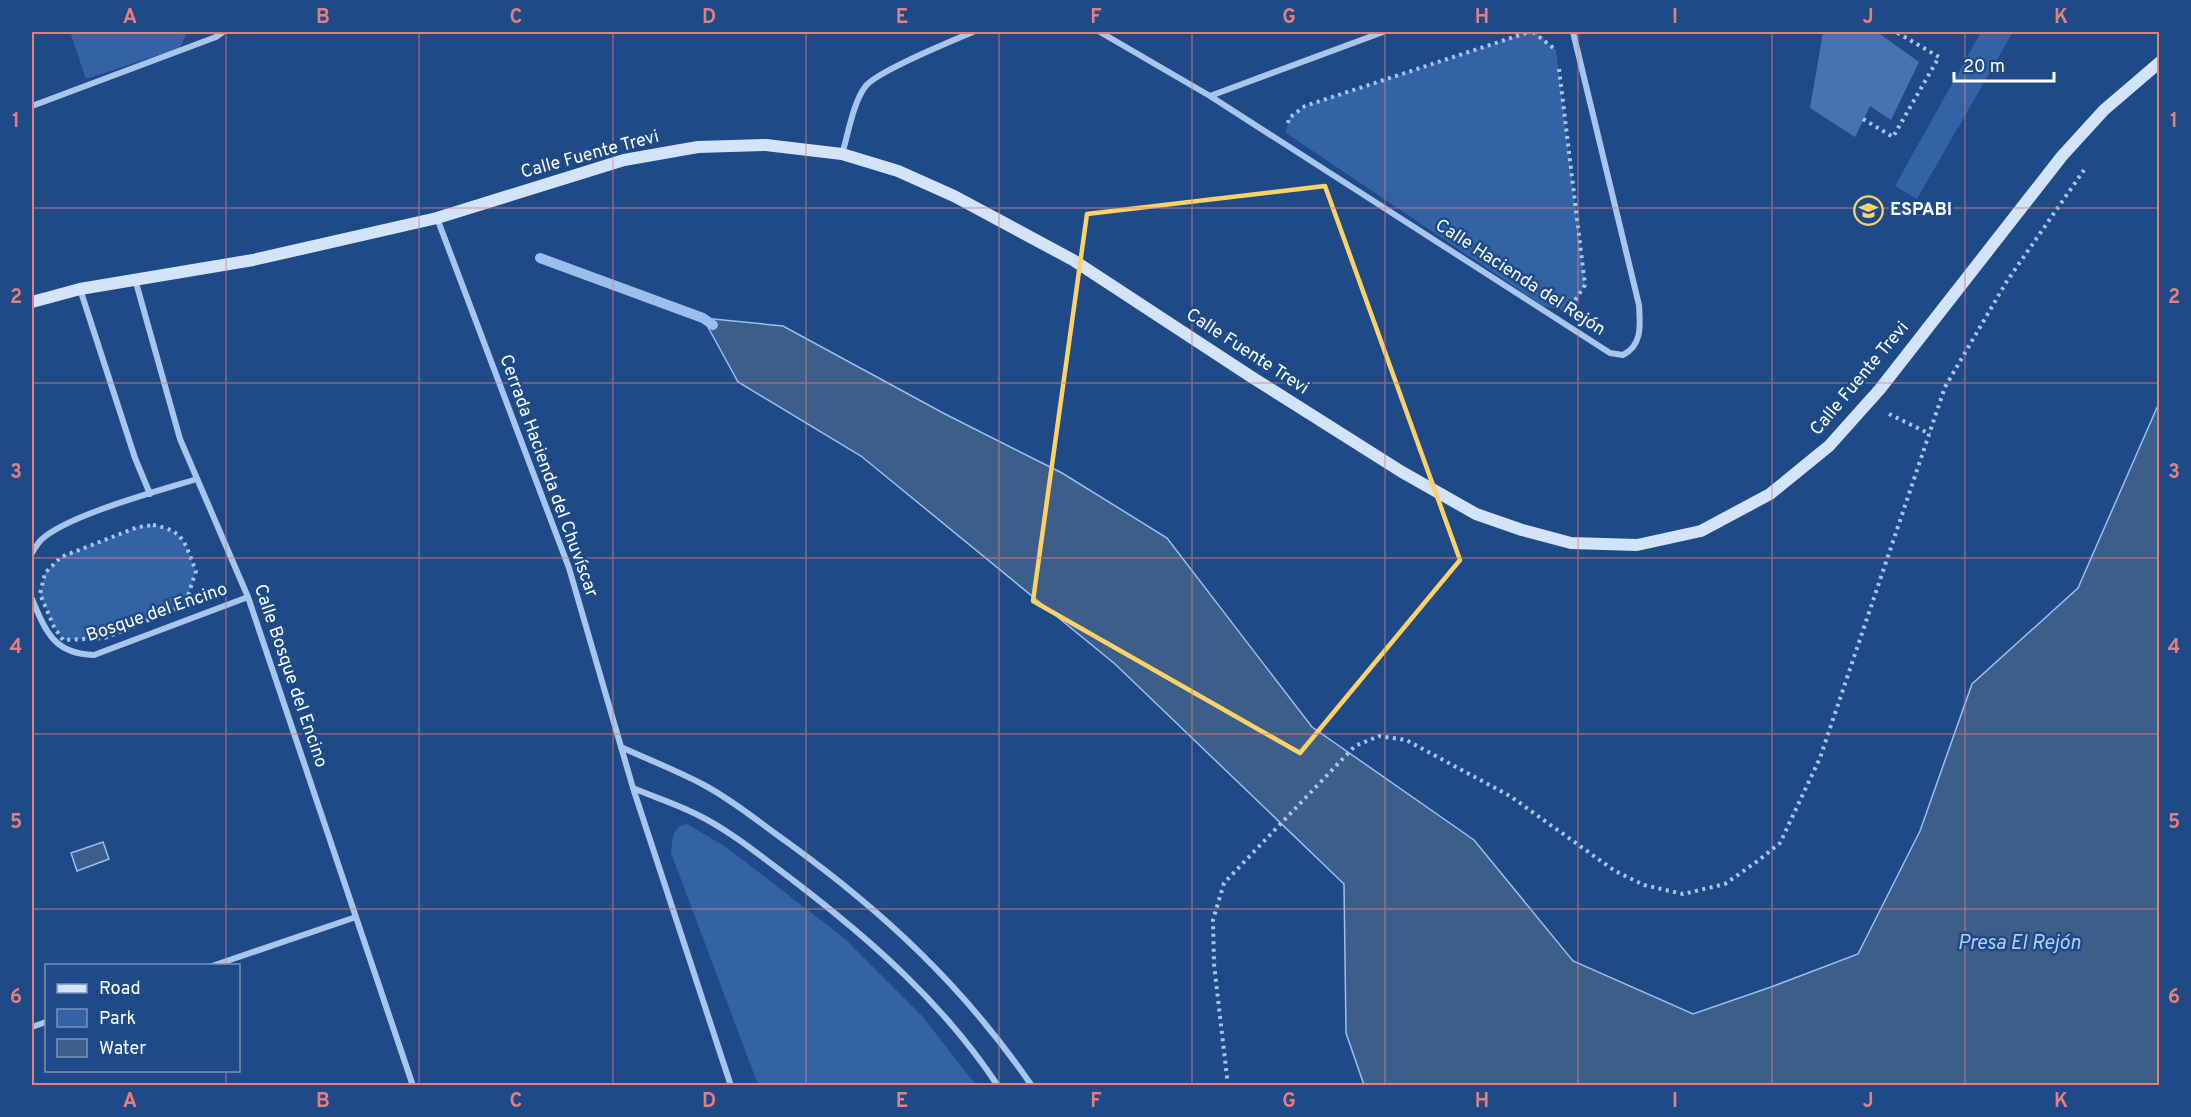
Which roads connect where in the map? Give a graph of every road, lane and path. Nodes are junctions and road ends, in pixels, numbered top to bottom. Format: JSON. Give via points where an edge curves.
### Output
{"nodes":[{"id":1,"x":223,"y":32,"type":"edge"},
{"id":2,"x":973,"y":32,"type":"edge"},
{"id":3,"x":1100,"y":32,"type":"edge"},
{"id":4,"x":1383,"y":32,"type":"edge"},
{"id":5,"x":1529,"y":32,"type":"edge"},
{"id":6,"x":1533,"y":32,"type":"edge"},
{"id":7,"x":1574,"y":32,"type":"edge"},
{"id":8,"x":1896,"y":32,"type":"edge"},
{"id":9,"x":2160,"y":62,"type":"edge"},
{"id":10,"x":1210,"y":96,"type":"junction"},
{"id":11,"x":32,"y":106,"type":"edge"},
{"id":12,"x":1863,"y":119,"type":"dead end"},
{"id":13,"x":1287,"y":125,"type":"dead end"},
{"id":14,"x":842,"y":154,"type":"junction"},
{"id":15,"x":2085,"y":168,"type":"dead end"},
{"id":16,"x":437,"y":218,"type":"junction"},
{"id":17,"x":135,"y":279,"type":"junction"},
{"id":18,"x":80,"y":289,"type":"junction"},
{"id":19,"x":32,"y":302,"type":"edge"},
{"id":20,"x":1570,"y":307,"type":"dead end"},
{"id":21,"x":1867,"y":403,"type":"junction"},
{"id":22,"x":1930,"y":434,"type":"junction"},
{"id":23,"x":197,"y":478,"type":"junction"},
{"id":24,"x":150,"y":494,"type":"junction"},
{"id":25,"x":32,"y":553,"type":"edge"},
{"id":26,"x":248,"y":597,"type":"junction"},
{"id":27,"x":32,"y":599,"type":"edge"},
{"id":28,"x":63,"y":640,"type":"joint"},
{"id":29,"x":621,"y":747,"type":"junction"},
{"id":30,"x":633,"y":788,"type":"junction"},
{"id":31,"x":356,"y":917,"type":"junction"},
{"id":32,"x":218,"y":964,"type":"edge"},
{"id":33,"x":413,"y":1086,"type":"edge"},
{"id":34,"x":732,"y":1086,"type":"edge"},
{"id":35,"x":998,"y":1086,"type":"edge"},
{"id":36,"x":1032,"y":1086,"type":"edge"},
{"id":37,"x":1228,"y":1086,"type":"edge"}],
"edges":[{"from":1,"to":11,"type":"street"},
{"from":2,"to":14,"type":"street","via":[[867,84]]},
{"from":3,"to":10,"type":"street","name":"Calle Hacienda del Rejón"},
{"from":4,"to":10,"type":"street"},
{"from":5,"to":13,"type":"path","via":[[1305,106],[1289,117]]},
{"from":6,"to":20,"type":"path","via":[[1556,50],[1585,285]]},
{"from":7,"to":10,"type":"street","name":"Calle Hacienda del Rejón","via":[[1639,305],[1641,329],[1633,347],[1623,355],[1610,353]]},
{"from":8,"to":12,"type":"path","via":[[1939,57],[1893,137]]},
{"from":9,"to":21,"type":"street","name":"Calle Fuente Trevi","via":[[2104,110],[2062,156]]},
{"from":14,"to":16,"type":"street","name":"Calle Fuente Trevi","via":[[766,146],[698,147],[624,160]]},
{"from":14,"to":21,"type":"street","name":"Calle Fuente Trevi","via":[[898,171],[954,196],[1073,260],[1278,394],[1476,514],[1571,543],[1637,545],[1701,531],[1770,494],[1829,446]]},
{"from":15,"to":22,"type":"path","via":[[2007,281],[1946,387]]},
{"from":16,"to":17,"type":"street","name":"Calle Fuente Trevi","via":[[253,260]]},
{"from":16,"to":29,"type":"street","name":"Cerrada Hacienda del Chuvíscar","via":[[569,568]]},
{"from":17,"to":18,"type":"street","name":"Calle Fuente Trevi"},
{"from":17,"to":23,"type":"street","name":"Calle Bosque del Encino","via":[[180,439]]},
{"from":18,"to":19,"type":"street","name":"Calle Fuente Trevi"},
{"from":18,"to":24,"type":"street"},
{"from":21,"to":22,"type":"path"},
{"from":22,"to":37,"type":"path","via":[[1820,759],[1780,843],[1725,884],[1683,894],[1644,885],[1615,871],[1510,796],[1406,740],[1379,736],[1355,746],[1224,883],[1213,920]]},
{"from":23,"to":24,"type":"street"},
{"from":23,"to":26,"type":"street","name":"Calle Bosque del Encino"},
{"from":24,"to":25,"type":"street","via":[[56,529]]},
{"from":26,"to":27,"type":"street","name":"Bosque del Encino","via":[[94,655],[79,655],[54,642]]},
{"from":26,"to":31,"type":"street","name":"Calle Bosque del Encino"},
{"from":28,"to":28,"type":"path","via":[[40,594],[45,573],[61,558],[138,527],[171,529],[183,539],[196,571],[185,605],[105,638]]},
{"from":29,"to":30,"type":"street","name":"Cerrada Hacienda del Chuvíscar"},
{"from":29,"to":36,"type":"street","via":[[706,786],[830,873],[958,990]]},
{"from":30,"to":34,"type":"street","name":"Cerrada Hacienda del Chuvíscar"},
{"from":30,"to":35,"type":"street","via":[[724,831],[837,915],[901,970],[975,1051]]},
{"from":31,"to":32,"type":"street"},
{"from":31,"to":33,"type":"street","name":"Calle Bosque del Encino"}]}
